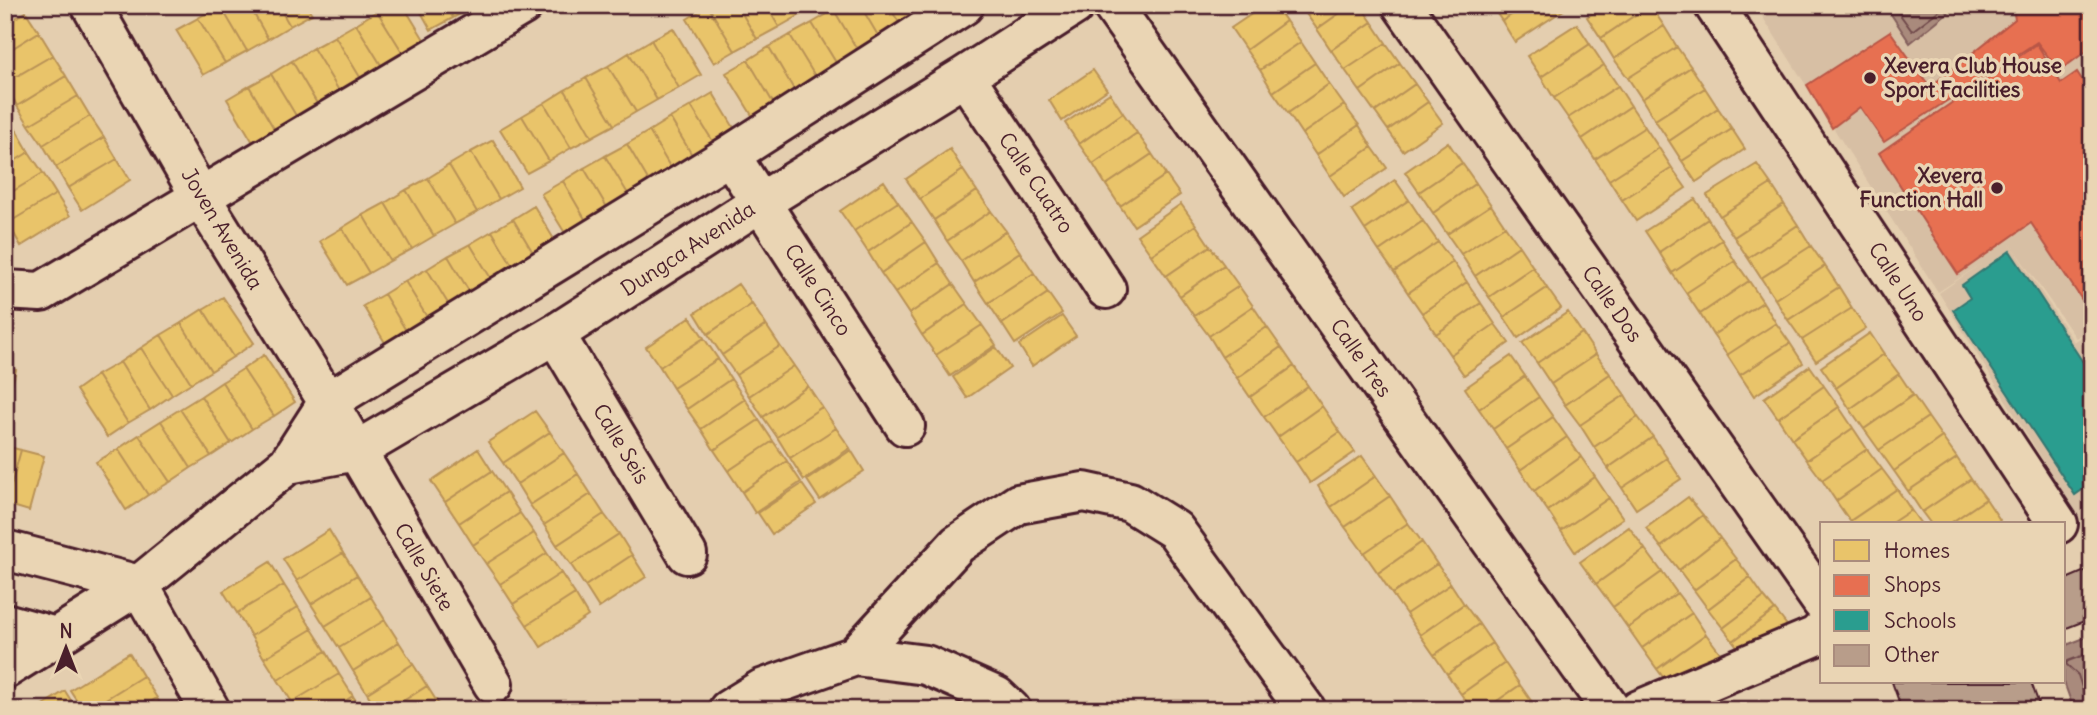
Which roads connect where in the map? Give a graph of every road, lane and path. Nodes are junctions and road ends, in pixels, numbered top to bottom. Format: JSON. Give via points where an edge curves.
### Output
{"nodes":[{"id":1,"x":91,"y":5,"type":"edge"},
{"id":2,"x":523,"y":5,"type":"edge"},
{"id":3,"x":964,"y":5,"type":"edge"},
{"id":4,"x":1075,"y":5,"type":"edge"},
{"id":5,"x":1112,"y":5,"type":"edge"},
{"id":6,"x":1402,"y":5,"type":"edge"},
{"id":7,"x":1714,"y":5,"type":"edge"},
{"id":8,"x":965,"y":76,"type":"junction"},
{"id":9,"x":730,"y":155,"type":"junction"},
{"id":10,"x":200,"y":196,"type":"junction"},
{"id":11,"x":761,"y":202,"type":"junction"},
{"id":12,"x":1107,"y":289,"type":"dead end"},
{"id":13,"x":5,"y":290,"type":"edge"},
{"id":14,"x":555,"y":334,"type":"junction"},
{"id":15,"x":328,"y":402,"type":"junction"},
{"id":16,"x":905,"y":426,"type":"dead end"},
{"id":17,"x":356,"y":451,"type":"junction"},
{"id":18,"x":288,"y":464,"type":"junction"},
{"id":19,"x":2056,"y":522,"type":"edge"},
{"id":20,"x":5,"y":550,"type":"edge"},
{"id":21,"x":687,"y":554,"type":"dead end"},
{"id":22,"x":139,"y":585,"type":"junction"},
{"id":23,"x":1820,"y":599,"type":"edge"},
{"id":24,"x":5,"y":623,"type":"edge"},
{"id":25,"x":1820,"y":632,"type":"edge"},
{"id":26,"x":56,"y":637,"type":"junction"},
{"id":27,"x":855,"y":656,"type":"junction"},
{"id":28,"x":5,"y":669,"type":"edge"},
{"id":29,"x":493,"y":684,"type":"dead end"},
{"id":30,"x":210,"y":710,"type":"edge"},
{"id":31,"x":728,"y":710,"type":"edge"},
{"id":32,"x":1012,"y":710,"type":"edge"},
{"id":33,"x":1306,"y":710,"type":"edge"},
{"id":34,"x":1611,"y":710,"type":"edge"},
{"id":35,"x":1639,"y":710,"type":"edge"}],
"edges":[{"from":1,"to":10,"type":"street","name":"Joven Avenida"},
{"from":2,"to":10,"type":"street"},
{"from":3,"to":9,"type":"street","name":"Dungca Avenida"},
{"from":4,"to":8,"type":"street","name":"Dungca Avenida"},
{"from":5,"to":34,"type":"street","name":"Calle Tres"},
{"from":6,"to":23,"type":"street","name":"Calle Dos"},
{"from":7,"to":19,"type":"street","name":"Calle Uno"},
{"from":8,"to":11,"type":"street","name":"Dungca Avenida"},
{"from":8,"to":12,"type":"street","name":"Calle Cuatro"},
{"from":9,"to":11,"type":"street","name":"Calle Cinco"},
{"from":9,"to":15,"type":"street","name":"Dungca Avenida"},
{"from":10,"to":13,"type":"street","via":[[41,292]]},
{"from":10,"to":15,"type":"street","name":"Joven Avenida"},
{"from":11,"to":14,"type":"street","name":"Dungca Avenida"},
{"from":11,"to":16,"type":"street","name":"Calle Cinco"},
{"from":14,"to":17,"type":"street","name":"Dungca Avenida"},
{"from":14,"to":21,"type":"street","name":"Calle Seis"},
{"from":15,"to":17,"type":"street","name":"Joven Avenida"},
{"from":15,"to":18,"type":"street","name":"Dungca Avenida"},
{"from":17,"to":18,"type":"street","name":"Dungca Avenida"},
{"from":17,"to":29,"type":"street","name":"Calle Siete"},
{"from":18,"to":22,"type":"street","name":"Dungca Avenida"},
{"from":20,"to":22,"type":"street"},
{"from":22,"to":26,"type":"street","name":"Dungca Avenida"},
{"from":22,"to":30,"type":"street"},
{"from":24,"to":26,"type":"street"},
{"from":25,"to":35,"type":"street"},
{"from":26,"to":28,"type":"street","name":"Dungca Avenida"},
{"from":27,"to":31,"type":"street","via":[[762,689]]},
{"from":27,"to":32,"type":"street","via":[[926,665],[996,696]]},
{"from":27,"to":33,"type":"street","via":[[958,544],[1018,504],[1084,492],[1130,502],[1175,530]]}]}
